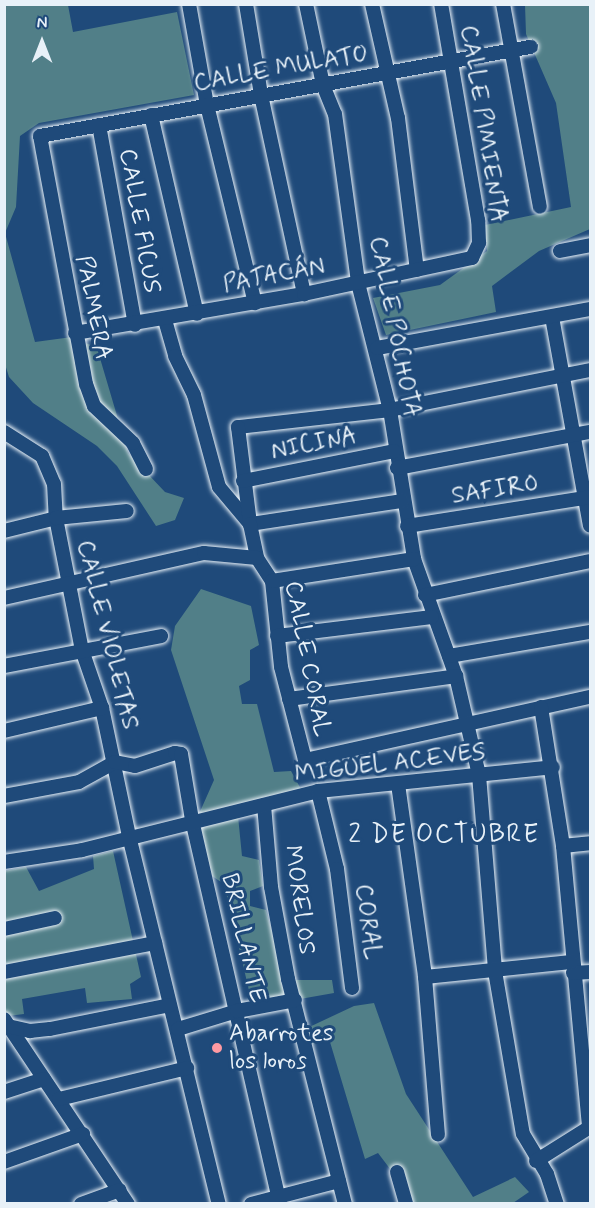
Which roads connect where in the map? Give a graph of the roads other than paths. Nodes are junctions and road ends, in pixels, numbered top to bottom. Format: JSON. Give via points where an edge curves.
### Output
{"nodes":[{"id":1,"x":189,"y":4,"type":"edge"},
{"id":2,"x":246,"y":4,"type":"edge"},
{"id":3,"x":306,"y":4,"type":"edge"},
{"id":4,"x":372,"y":4,"type":"edge"},
{"id":5,"x":441,"y":4,"type":"edge"},
{"id":6,"x":503,"y":4,"type":"edge"},
{"id":7,"x":531,"y":47,"type":"dead end"},
{"id":8,"x":512,"y":51,"type":"junction"},
{"id":9,"x":452,"y":61,"type":"junction"},
{"id":10,"x":386,"y":73,"type":"junction"},
{"id":11,"x":323,"y":85,"type":"junction"},
{"id":12,"x":261,"y":95,"type":"junction"},
{"id":13,"x":207,"y":105,"type":"junction"},
{"id":14,"x":151,"y":115,"type":"junction"},
{"id":15,"x":99,"y":125,"type":"junction"},
{"id":16,"x":40,"y":136,"type":"joint"},
{"id":17,"x":540,"y":207,"type":"dead end"},
{"id":18,"x":591,"y":245,"type":"edge"},
{"id":19,"x":477,"y":251,"type":"joint"},
{"id":20,"x":560,"y":251,"type":"dead end"},
{"id":21,"x":417,"y":270,"type":"junction"},
{"id":22,"x":358,"y":283,"type":"junction"},
{"id":23,"x":304,"y":294,"type":"junction"},
{"id":24,"x":255,"y":303,"type":"junction"},
{"id":25,"x":591,"y":309,"type":"edge"},
{"id":26,"x":197,"y":314,"type":"junction"},
{"id":27,"x":552,"y":317,"type":"junction"},
{"id":28,"x":165,"y":320,"type":"junction"},
{"id":29,"x":135,"y":325,"type":"junction"},
{"id":30,"x":75,"y":333,"type":"junction"},
{"id":31,"x":377,"y":348,"type":"junction"},
{"id":32,"x":591,"y":370,"type":"edge"},
{"id":33,"x":561,"y":376,"type":"junction"},
{"id":34,"x":390,"y":410,"type":"junction"},
{"id":35,"x":4,"y":432,"type":"edge"},
{"id":36,"x":591,"y":432,"type":"edge"},
{"id":37,"x":573,"y":435,"type":"junction"},
{"id":38,"x":394,"y":451,"type":"junction"},
{"id":39,"x":397,"y":468,"type":"junction"},
{"id":40,"x":146,"y":469,"type":"dead end"},
{"id":41,"x":243,"y":482,"type":"junction"},
{"id":42,"x":588,"y":498,"type":"edge"},
{"id":43,"x":402,"y":501,"type":"junction"},
{"id":44,"x":127,"y":511,"type":"dead end"},
{"id":45,"x":56,"y":518,"type":"junction"},
{"id":46,"x":250,"y":524,"type":"junction"},
{"id":47,"x":407,"y":526,"type":"junction"},
{"id":48,"x":591,"y":526,"type":"edge"},
{"id":49,"x":4,"y":531,"type":"edge"},
{"id":50,"x":257,"y":558,"type":"junction"},
{"id":51,"x":414,"y":560,"type":"junction"},
{"id":52,"x":591,"y":561,"type":"edge"},
{"id":53,"x":272,"y":581,"type":"junction"},
{"id":54,"x":69,"y":585,"type":"junction"},
{"id":55,"x":425,"y":595,"type":"junction"},
{"id":56,"x":4,"y":598,"type":"edge"},
{"id":57,"x":432,"y":617,"type":"junction"},
{"id":58,"x":591,"y":632,"type":"edge"},
{"id":59,"x":161,"y":636,"type":"dead end"},
{"id":60,"x":277,"y":636,"type":"junction"},
{"id":61,"x":82,"y":650,"type":"junction"},
{"id":62,"x":449,"y":656,"type":"junction"},
{"id":63,"x":4,"y":666,"type":"edge"},
{"id":64,"x":456,"y":676,"type":"junction"},
{"id":65,"x":591,"y":697,"type":"edge"},
{"id":66,"x":289,"y":699,"type":"junction"},
{"id":67,"x":541,"y":707,"type":"junction"},
{"id":68,"x":102,"y":708,"type":"junction"},
{"id":69,"x":468,"y":722,"type":"junction"},
{"id":70,"x":4,"y":731,"type":"edge"},
{"id":71,"x":115,"y":762,"type":"junction"},
{"id":72,"x":553,"y":767,"type":"junction"},
{"id":73,"x":479,"y":775,"type":"junction"},
{"id":74,"x":398,"y":784,"type":"junction"},
{"id":75,"x":318,"y":791,"type":"junction"},
{"id":76,"x":4,"y":796,"type":"edge"},
{"id":77,"x":264,"y":805,"type":"junction"},
{"id":78,"x":192,"y":820,"type":"junction"},
{"id":79,"x":129,"y":836,"type":"junction"},
{"id":80,"x":591,"y":843,"type":"edge"},
{"id":81,"x":563,"y":846,"type":"junction"},
{"id":82,"x":4,"y":862,"type":"edge"},
{"id":83,"x":55,"y":918,"type":"dead end"},
{"id":84,"x":4,"y":929,"type":"edge"},
{"id":85,"x":155,"y":943,"type":"junction"},
{"id":86,"x":572,"y":968,"type":"junction"},
{"id":87,"x":495,"y":971,"type":"junction"},
{"id":88,"x":4,"y":972,"type":"edge"},
{"id":89,"x":591,"y":972,"type":"edge"},
{"id":90,"x":425,"y":977,"type":"junction"},
{"id":91,"x":352,"y":988,"type":"dead end"},
{"id":92,"x":295,"y":1000,"type":"junction"},
{"id":93,"x":170,"y":1005,"type":"junction"},
{"id":94,"x":237,"y":1011,"type":"junction"},
{"id":95,"x":6,"y":1024,"type":"edge"},
{"id":96,"x":178,"y":1029,"type":"junction"},
{"id":97,"x":187,"y":1068,"type":"junction"},
{"id":98,"x":44,"y":1079,"type":"junction"},
{"id":99,"x":4,"y":1092,"type":"edge"},
{"id":100,"x":59,"y":1099,"type":"junction"},
{"id":101,"x":590,"y":1127,"type":"edge"},
{"id":102,"x":83,"y":1134,"type":"junction"},
{"id":103,"x":438,"y":1134,"type":"dead end"},
{"id":104,"x":536,"y":1161,"type":"junction"},
{"id":105,"x":4,"y":1162,"type":"edge"},
{"id":106,"x":397,"y":1172,"type":"dead end"},
{"id":107,"x":339,"y":1181,"type":"junction"},
{"id":108,"x":120,"y":1190,"type":"junction"},
{"id":109,"x":279,"y":1200,"type":"edge"},
{"id":110,"x":81,"y":1203,"type":"edge"},
{"id":111,"x":128,"y":1203,"type":"edge"},
{"id":112,"x":219,"y":1203,"type":"edge"},
{"id":113,"x":251,"y":1203,"type":"edge"},
{"id":114,"x":345,"y":1203,"type":"edge"},
{"id":115,"x":406,"y":1203,"type":"edge"},
{"id":116,"x":557,"y":1203,"type":"edge"}],
"edges":[{"from":1,"to":13,"type":"street"},
{"from":2,"to":12,"type":"street"},
{"from":3,"to":11,"type":"street","name":"CALLE POCHOTA"},
{"from":4,"to":10,"type":"street"},
{"from":5,"to":9,"type":"street","name":"CALLE PIMIENTA"},
{"from":6,"to":8,"type":"street"},
{"from":7,"to":8,"type":"street","name":"CALLE MULATO"},
{"from":8,"to":9,"type":"street","name":"CALLE MULATO"},
{"from":8,"to":17,"type":"street"},
{"from":9,"to":10,"type":"street","name":"CALLE MULATO"},
{"from":9,"to":19,"type":"street","name":"CALLE PIMIENTA","via":[[478,220]]},
{"from":10,"to":11,"type":"street","name":"CALLE MULATO"},
{"from":10,"to":21,"type":"street","via":[[398,118]]},
{"from":11,"to":12,"type":"street","name":"CALLE MULATO"},
{"from":11,"to":22,"type":"street","name":"CALLE POCHOTA","via":[[335,114]]},
{"from":12,"to":13,"type":"street","name":"CALLE MULATO"},
{"from":12,"to":23,"type":"street"},
{"from":13,"to":14,"type":"street","name":"CALLE MULATO"},
{"from":13,"to":24,"type":"street"},
{"from":14,"to":15,"type":"street","name":"CALLE MULATO"},
{"from":14,"to":26,"type":"street"},
{"from":15,"to":16,"type":"street","name":"CALLE MULATO"},
{"from":15,"to":29,"type":"street","name":"CALLE FICUS"},
{"from":16,"to":30,"type":"street","name":"PALMERA"},
{"from":18,"to":20,"type":"street"},
{"from":19,"to":21,"type":"street","name":"PATACÁN","via":[[472,258]]},
{"from":21,"to":22,"type":"street","name":"PATACÁN"},
{"from":22,"to":23,"type":"street","name":"PATACÁN"},
{"from":22,"to":31,"type":"street","name":"CALLE POCHOTA"},
{"from":23,"to":24,"type":"street","name":"PATACÁN"},
{"from":24,"to":26,"type":"street","name":"PATACÁN"},
{"from":25,"to":27,"type":"street"},
{"from":26,"to":28,"type":"street","name":"PATACÁN"},
{"from":27,"to":31,"type":"street"},
{"from":27,"to":33,"type":"street"},
{"from":28,"to":29,"type":"street","name":"PATACÁN"},
{"from":28,"to":46,"type":"street","via":[[175,356],[194,395],[219,488]]},
{"from":29,"to":30,"type":"street","name":"PATACÁN"},
{"from":30,"to":40,"type":"street","name":"PALMERA","via":[[94,406],[133,443]]},
{"from":31,"to":34,"type":"street","name":"CALLE POCHOTA"},
{"from":32,"to":33,"type":"street"},
{"from":33,"to":34,"type":"street"},
{"from":33,"to":37,"type":"street"},
{"from":34,"to":38,"type":"street","name":"CALLE POCHOTA"},
{"from":34,"to":41,"type":"street","name":"CALLE CORAL","via":[[238,427]]},
{"from":35,"to":45,"type":"street","name":"CALLE VIOLETAS","via":[[42,456],[49,466]]},
{"from":36,"to":37,"type":"street"},
{"from":37,"to":39,"type":"street"},
{"from":37,"to":42,"type":"street"},
{"from":38,"to":39,"type":"street","name":"CALLE POCHOTA"},
{"from":38,"to":41,"type":"street","name":"NICINA"},
{"from":39,"to":43,"type":"street","name":"CALLE POCHOTA"},
{"from":41,"to":46,"type":"street","name":"CALLE CORAL"},
{"from":42,"to":47,"type":"street","name":"SAFIRO"},
{"from":42,"to":48,"type":"street"},
{"from":43,"to":46,"type":"street"},
{"from":43,"to":47,"type":"street","name":"CALLE POCHOTA"},
{"from":44,"to":45,"type":"street"},
{"from":45,"to":49,"type":"street"},
{"from":45,"to":54,"type":"street","name":"CALLE VIOLETAS"},
{"from":46,"to":50,"type":"street","name":"CALLE CORAL"},
{"from":47,"to":51,"type":"street","name":"CALLE POCHOTA"},
{"from":50,"to":53,"type":"street","name":"CALLE CORAL"},
{"from":50,"to":54,"type":"street","via":[[204,553]]},
{"from":51,"to":53,"type":"street"},
{"from":51,"to":55,"type":"street","name":"CALLE POCHOTA"},
{"from":52,"to":55,"type":"street"},
{"from":53,"to":60,"type":"street","name":"CALLE CORAL"},
{"from":54,"to":56,"type":"street"},
{"from":54,"to":61,"type":"street","name":"CALLE VIOLETAS"},
{"from":55,"to":57,"type":"street","name":"CALLE POCHOTA"},
{"from":57,"to":60,"type":"street"},
{"from":57,"to":62,"type":"street","name":"CALLE POCHOTA"},
{"from":58,"to":62,"type":"street"},
{"from":59,"to":61,"type":"street"},
{"from":60,"to":66,"type":"street","name":"CALLE CORAL"},
{"from":61,"to":63,"type":"street"},
{"from":61,"to":68,"type":"street","name":"CALLE VIOLETAS"},
{"from":62,"to":64,"type":"street","name":"CALLE POCHOTA"},
{"from":64,"to":66,"type":"street"},
{"from":64,"to":69,"type":"street","name":"CALLE POCHOTA"},
{"from":65,"to":67,"type":"street"},
{"from":66,"to":69,"type":"street","name":"CALLE CORAL","via":[[304,760]]},
{"from":67,"to":69,"type":"street"},
{"from":67,"to":72,"type":"street"},
{"from":68,"to":70,"type":"street"},
{"from":68,"to":71,"type":"street","name":"CALLE VIOLETAS"},
{"from":69,"to":73,"type":"street","name":"CALLE POCHOTA"},
{"from":71,"to":76,"type":"street","via":[[79,782]]},
{"from":71,"to":78,"type":"street","name":"BRILLANTE","via":[[135,766],[180,753]]},
{"from":71,"to":79,"type":"street","name":"CALLE VIOLETAS"},
{"from":72,"to":73,"type":"street","name":"MIGUEL ACEVES"},
{"from":72,"to":81,"type":"street"},
{"from":73,"to":74,"type":"street","name":"MIGUEL ACEVES"},
{"from":73,"to":87,"type":"street","name":"CALLE POCHOTA"},
{"from":74,"to":75,"type":"street","name":"MIGUEL ACEVES"},
{"from":74,"to":90,"type":"street"},
{"from":75,"to":77,"type":"street","name":"MIGUEL ACEVES"},
{"from":75,"to":91,"type":"street","name":"CORAL","via":[[338,868]]},
{"from":77,"to":78,"type":"street","name":"MIGUEL ACEVES"},
{"from":77,"to":92,"type":"street","name":"MORELOS","via":[[271,887]]},
{"from":78,"to":79,"type":"street","name":"MIGUEL ACEVES"},
{"from":78,"to":94,"type":"street","name":"BRILLANTE"},
{"from":79,"to":82,"type":"street","name":"MIGUEL ACEVES","via":[[82,850]]},
{"from":79,"to":85,"type":"street","name":"CALLE VIOLETAS"},
{"from":80,"to":81,"type":"street"},
{"from":81,"to":86,"type":"street"},
{"from":83,"to":84,"type":"street"},
{"from":85,"to":88,"type":"street"},
{"from":85,"to":93,"type":"street","name":"CALLE VIOLETAS"},
{"from":86,"to":87,"type":"street"},
{"from":86,"to":89,"type":"street"},
{"from":86,"to":101,"type":"street"},
{"from":87,"to":90,"type":"street"},
{"from":87,"to":104,"type":"street","name":"CALLE POCHOTA","via":[[523,1134]]},
{"from":90,"to":103,"type":"street"},
{"from":92,"to":94,"type":"street"},
{"from":92,"to":107,"type":"street","name":"MORELOS"},
{"from":93,"to":95,"type":"street","via":[[50,1029],[30,1031]]},
{"from":93,"to":96,"type":"street","name":"CALLE VIOLETAS"},
{"from":94,"to":96,"type":"street"},
{"from":94,"to":109,"type":"street","name":"BRILLANTE"},
{"from":95,"to":98,"type":"street"},
{"from":96,"to":97,"type":"street","name":"CALLE VIOLETAS"},
{"from":97,"to":100,"type":"street"},
{"from":97,"to":112,"type":"street","name":"CALLE VIOLETAS"},
{"from":98,"to":99,"type":"street"},
{"from":98,"to":100,"type":"street"},
{"from":100,"to":102,"type":"street"},
{"from":101,"to":104,"type":"street"},
{"from":102,"to":105,"type":"street"},
{"from":102,"to":108,"type":"street"},
{"from":104,"to":116,"type":"street","name":"CALLE POCHOTA","via":[[547,1174]]},
{"from":106,"to":115,"type":"street"},
{"from":107,"to":109,"type":"street"},
{"from":107,"to":114,"type":"street","name":"MORELOS"},
{"from":108,"to":110,"type":"street"},
{"from":108,"to":111,"type":"street"},
{"from":109,"to":113,"type":"street"}]}
